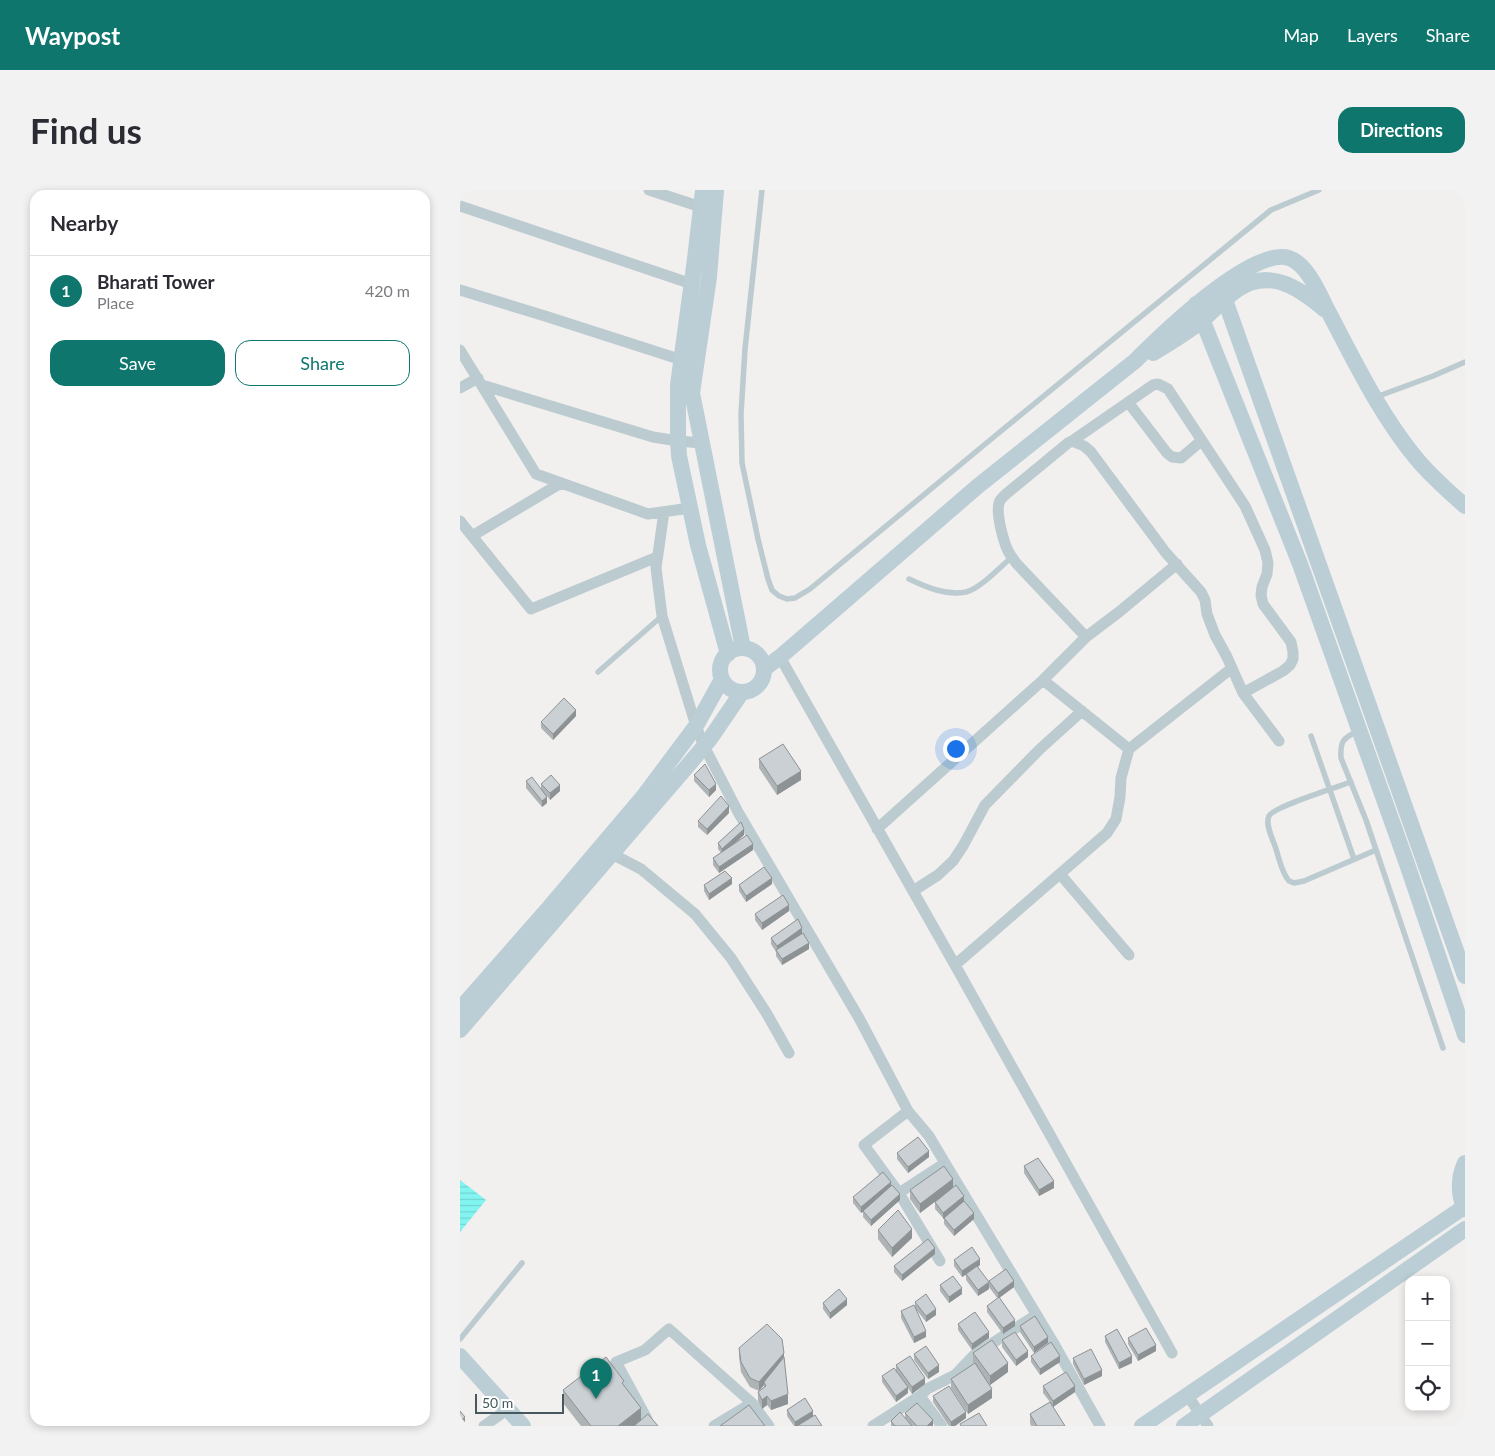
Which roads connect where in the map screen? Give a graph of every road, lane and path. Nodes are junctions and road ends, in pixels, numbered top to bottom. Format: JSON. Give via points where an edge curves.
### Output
{"nodes":[{"id":1,"x":649,"y":190,"type":"edge"},
{"id":2,"x":762,"y":190,"type":"edge"},
{"id":3,"x":1319,"y":190,"type":"edge"},
{"id":4,"x":712,"y":191,"type":"edge"},
{"id":5,"x":460,"y":206,"type":"edge"},
{"id":6,"x":701,"y":206,"type":"junction"},
{"id":7,"x":692,"y":284,"type":"junction"},
{"id":8,"x":460,"y":290,"type":"edge"},
{"id":9,"x":1223,"y":293,"type":"junction"},
{"id":10,"x":1196,"y":304,"type":"junction"},
{"id":11,"x":1330,"y":313,"type":"junction"},
{"id":12,"x":1202,"y":320,"type":"junction"},
{"id":13,"x":460,"y":350,"type":"edge"},
{"id":14,"x":682,"y":360,"type":"junction"},
{"id":15,"x":1135,"y":361,"type":"junction"},
{"id":16,"x":1465,"y":362,"type":"edge"},
{"id":17,"x":480,"y":382,"type":"junction"},
{"id":18,"x":460,"y":388,"type":"edge"},
{"id":19,"x":1375,"y":398,"type":"junction"},
{"id":20,"x":1128,"y":402,"type":"junction"},
{"id":21,"x":678,"y":441,"type":"junction"},
{"id":22,"x":1072,"y":441,"type":"junction"},
{"id":23,"x":1201,"y":441,"type":"junction"},
{"id":24,"x":702,"y":443,"type":"junction"},
{"id":25,"x":561,"y":483,"type":"junction"},
{"id":26,"x":1465,"y":506,"type":"edge"},
{"id":27,"x":690,"y":508,"type":"junction"},
{"id":28,"x":664,"y":512,"type":"junction"},
{"id":29,"x":460,"y":521,"type":"edge"},
{"id":30,"x":472,"y":536,"type":"junction"},
{"id":31,"x":657,"y":557,"type":"junction"},
{"id":32,"x":1012,"y":557,"type":"junction"},
{"id":33,"x":1177,"y":564,"type":"junction"},
{"id":34,"x":909,"y":579,"type":"dead end"},
{"id":35,"x":662,"y":616,"type":"junction"},
{"id":36,"x":1086,"y":637,"type":"junction"},
{"id":37,"x":743,"y":648,"type":"junction"},
{"id":38,"x":728,"y":654,"type":"junction"},
{"id":39,"x":780,"y":657,"type":"junction"},
{"id":40,"x":764,"y":668,"type":"junction"},
{"id":41,"x":1232,"y":668,"type":"junction"},
{"id":42,"x":598,"y":672,"type":"dead end"},
{"id":43,"x":722,"y":680,"type":"junction"},
{"id":44,"x":1043,"y":680,"type":"junction"},
{"id":45,"x":742,"y":692,"type":"junction"},
{"id":46,"x":1242,"y":693,"type":"junction"},
{"id":47,"x":1082,"y":711,"type":"junction"},
{"id":48,"x":696,"y":726,"type":"junction"},
{"id":49,"x":1359,"y":731,"type":"junction"},
{"id":50,"x":1311,"y":736,"type":"dead end"},
{"id":51,"x":1279,"y":741,"type":"dead end"},
{"id":52,"x":704,"y":746,"type":"junction"},
{"id":53,"x":1129,"y":749,"type":"junction"},
{"id":54,"x":1351,"y":782,"type":"junction"},
{"id":55,"x":1330,"y":790,"type":"junction"},
{"id":56,"x":878,"y":829,"type":"junction"},
{"id":57,"x":1376,"y":850,"type":"junction"},
{"id":58,"x":612,"y":854,"type":"junction"},
{"id":59,"x":1354,"y":859,"type":"junction"},
{"id":60,"x":1060,"y":874,"type":"junction"},
{"id":61,"x":913,"y":891,"type":"junction"},
{"id":62,"x":1130,"y":955,"type":"dead end"},
{"id":63,"x":955,"y":965,"type":"junction"},
{"id":64,"x":1465,"y":976,"type":"edge"},
{"id":65,"x":491,"y":984,"type":"junction"},
{"id":66,"x":465,"y":1013,"type":"edge"},
{"id":67,"x":460,"y":1030,"type":"edge"},
{"id":68,"x":1465,"y":1035,"type":"edge"},
{"id":69,"x":1443,"y":1048,"type":"dead end"},
{"id":70,"x":789,"y":1053,"type":"dead end"},
{"id":71,"x":908,"y":1111,"type":"junction"},
{"id":72,"x":945,"y":1163,"type":"junction"},
{"id":73,"x":1465,"y":1163,"type":"edge"},
{"id":74,"x":898,"y":1194,"type":"junction"},
{"id":75,"x":1464,"y":1208,"type":"edge"},
{"id":76,"x":1465,"y":1229,"type":"edge"},
{"id":77,"x":940,"y":1261,"type":"dead end"},
{"id":78,"x":522,"y":1263,"type":"dead end"},
{"id":79,"x":1036,"y":1315,"type":"junction"},
{"id":80,"x":460,"y":1338,"type":"edge"},
{"id":81,"x":1172,"y":1353,"type":"dead end"},
{"id":82,"x":460,"y":1356,"type":"edge"},
{"id":83,"x":920,"y":1396,"type":"junction"},
{"id":84,"x":1188,"y":1396,"type":"junction"},
{"id":85,"x":752,"y":1403,"type":"junction"},
{"id":86,"x":508,"y":1409,"type":"junction"},
{"id":87,"x":1204,"y":1420,"type":"edge"},
{"id":88,"x":647,"y":1424,"type":"edge"},
{"id":89,"x":484,"y":1426,"type":"edge"},
{"id":90,"x":523,"y":1426,"type":"edge"},
{"id":91,"x":714,"y":1426,"type":"edge"},
{"id":92,"x":769,"y":1426,"type":"edge"},
{"id":93,"x":872,"y":1426,"type":"edge"},
{"id":94,"x":942,"y":1426,"type":"edge"},
{"id":95,"x":1100,"y":1426,"type":"edge"},
{"id":96,"x":1142,"y":1426,"type":"edge"},
{"id":97,"x":1184,"y":1426,"type":"edge"}],
"edges":[{"from":1,"to":6,"type":"street"},
{"from":2,"to":3,"type":"lane","via":[[745,350],[742,463],[768,579],[772,590],[787,599],[810,589],[1271,210]]},
{"from":4,"to":6,"type":"street"},
{"from":4,"to":24,"type":"street","via":[[709,277],[692,393]]},
{"from":5,"to":7,"type":"street"},
{"from":6,"to":7,"type":"street"},
{"from":7,"to":14,"type":"street"},
{"from":8,"to":14,"type":"street"},
{"from":9,"to":10,"type":"street"},
{"from":9,"to":11,"type":"street","via":[[1251,282],[1275,281],[1304,293]]},
{"from":9,"to":11,"type":"street","via":[[1244,271],[1270,258],[1288,258],[1301,266]]},
{"from":9,"to":12,"type":"street"},
{"from":9,"to":64,"type":"street"},
{"from":10,"to":12,"type":"street"},
{"from":10,"to":15,"type":"street"},
{"from":11,"to":19,"type":"street"},
{"from":12,"to":15,"type":"street","via":[[1154,353]]},
{"from":12,"to":49,"type":"street","via":[[1300,564]]},
{"from":13,"to":17,"type":"street"},
{"from":14,"to":21,"type":"street","via":[[678,385]]},
{"from":15,"to":39,"type":"street","via":[[978,486]]},
{"from":16,"to":19,"type":"lane"},
{"from":17,"to":18,"type":"street"},
{"from":17,"to":21,"type":"street","via":[[653,437]]},
{"from":17,"to":25,"type":"street","via":[[536,474]]},
{"from":19,"to":26,"type":"street","via":[[1416,459]]},
{"from":20,"to":22,"type":"street"},
{"from":20,"to":23,"type":"street","via":[[1172,457],[1180,458]]},
{"from":20,"to":23,"type":"street","via":[[1153,385],[1164,385]]},
{"from":21,"to":24,"type":"street"},
{"from":21,"to":27,"type":"street"},
{"from":22,"to":32,"type":"street","via":[[1001,499],[998,511]]},
{"from":22,"to":33,"type":"street","via":[[1091,452]]},
{"from":23,"to":46,"type":"street","via":[[1244,506],[1265,550],[1268,563],[1261,595],[1263,604],[1291,642],[1293,652],[1290,665],[1283,671]]},
{"from":24,"to":37,"type":"street"},
{"from":25,"to":28,"type":"street","via":[[648,514]]},
{"from":25,"to":30,"type":"street"},
{"from":27,"to":28,"type":"street"},
{"from":27,"to":38,"type":"street"},
{"from":28,"to":31,"type":"street"},
{"from":29,"to":30,"type":"street"},
{"from":30,"to":31,"type":"street","via":[[531,609]]},
{"from":31,"to":35,"type":"street"},
{"from":32,"to":34,"type":"lane","via":[[966,592],[949,593]]},
{"from":32,"to":36,"type":"street"},
{"from":33,"to":36,"type":"street"},
{"from":33,"to":41,"type":"street","via":[[1201,592],[1215,635]]},
{"from":35,"to":42,"type":"lane"},
{"from":35,"to":48,"type":"street"},
{"from":36,"to":44,"type":"street"},
{"from":37,"to":38,"type":"street"},
{"from":37,"to":40,"type":"street","via":[[760,656]]},
{"from":38,"to":43,"type":"street","via":[[720,668]]},
{"from":39,"to":40,"type":"street"},
{"from":39,"to":56,"type":"street"},
{"from":40,"to":45,"type":"street","via":[[761,683],[749,692]]},
{"from":41,"to":46,"type":"street"},
{"from":41,"to":53,"type":"street"},
{"from":43,"to":45,"type":"street","via":[[734,691]]},
{"from":43,"to":48,"type":"street"},
{"from":44,"to":47,"type":"street"},
{"from":44,"to":56,"type":"street"},
{"from":45,"to":52,"type":"street"},
{"from":46,"to":51,"type":"street"},
{"from":47,"to":53,"type":"street"},
{"from":47,"to":61,"type":"street","via":[[985,805],[953,862]]},
{"from":48,"to":52,"type":"street"},
{"from":48,"to":65,"type":"street"},
{"from":49,"to":54,"type":"lane","via":[[1346,737],[1340,749]]},
{"from":49,"to":68,"type":"street"},
{"from":50,"to":55,"type":"lane"},
{"from":52,"to":58,"type":"street"},
{"from":52,"to":71,"type":"street","via":[[738,812],[859,1018]]},
{"from":53,"to":60,"type":"street","via":[[1121,778],[1116,819],[1107,833]]},
{"from":54,"to":55,"type":"lane"},
{"from":54,"to":57,"type":"lane"},
{"from":55,"to":59,"type":"lane"},
{"from":55,"to":59,"type":"lane","via":[[1284,806],[1269,815],[1268,824],[1284,874],[1290,881],[1304,881]]},
{"from":56,"to":61,"type":"street"},
{"from":57,"to":59,"type":"lane"},
{"from":57,"to":69,"type":"lane"},
{"from":58,"to":65,"type":"street"},
{"from":58,"to":70,"type":"street","via":[[642,869],[695,914],[731,958]]},
{"from":60,"to":62,"type":"street"},
{"from":60,"to":63,"type":"street"},
{"from":61,"to":63,"type":"street"},
{"from":63,"to":81,"type":"street"},
{"from":65,"to":66,"type":"street"},
{"from":66,"to":67,"type":"street"},
{"from":71,"to":72,"type":"street","via":[[929,1136]]},
{"from":71,"to":74,"type":"street","via":[[864,1145]]},
{"from":72,"to":74,"type":"street"},
{"from":72,"to":79,"type":"street"},
{"from":73,"to":75,"type":"street","via":[[1459,1190]]},
{"from":74,"to":77,"type":"street"},
{"from":75,"to":84,"type":"street"},
{"from":76,"to":87,"type":"street"},
{"from":78,"to":80,"type":"lane"},
{"from":79,"to":83,"type":"street","via":[[974,1355],[955,1375]]},
{"from":79,"to":95,"type":"street"},
{"from":82,"to":86,"type":"street"},
{"from":83,"to":93,"type":"street"},
{"from":83,"to":94,"type":"street"},
{"from":84,"to":87,"type":"street"},
{"from":84,"to":96,"type":"street"},
{"from":85,"to":88,"type":"street","via":[[669,1328],[645,1350],[616,1362]]},
{"from":85,"to":91,"type":"street"},
{"from":85,"to":92,"type":"street"},
{"from":86,"to":89,"type":"street"},
{"from":86,"to":90,"type":"street"},
{"from":87,"to":97,"type":"street"}]}
